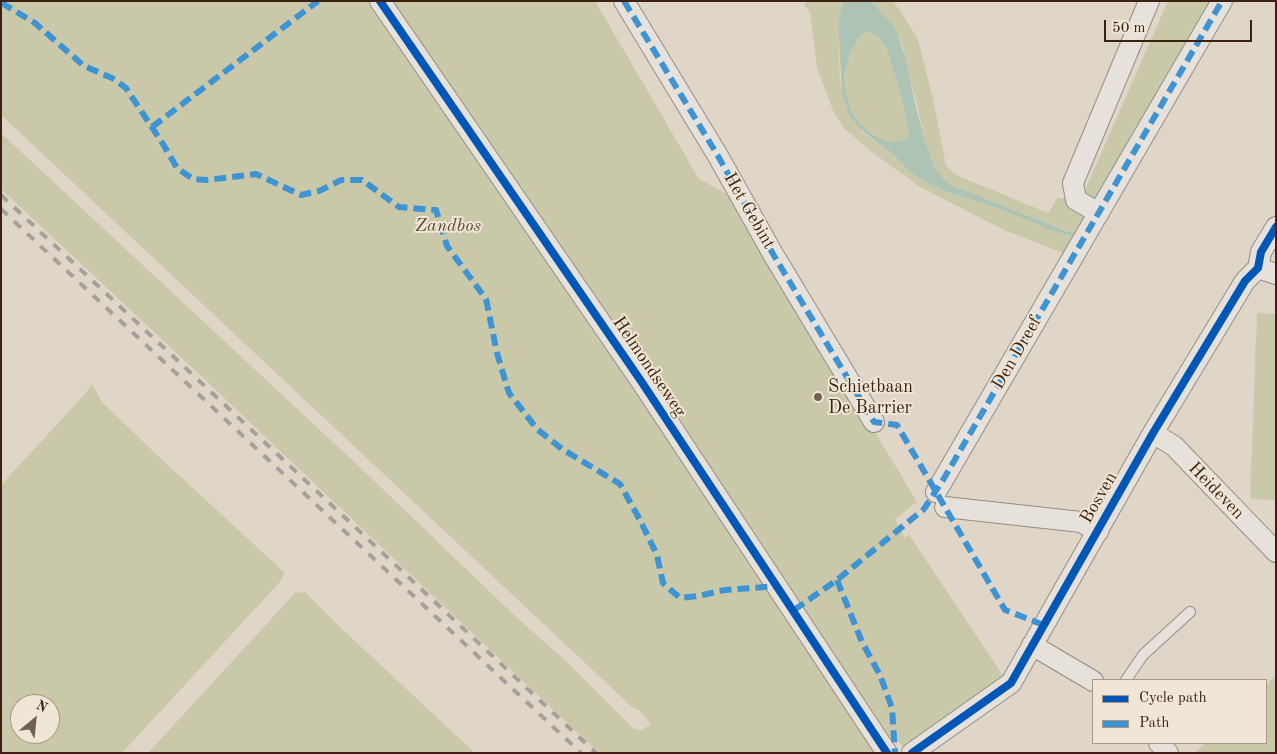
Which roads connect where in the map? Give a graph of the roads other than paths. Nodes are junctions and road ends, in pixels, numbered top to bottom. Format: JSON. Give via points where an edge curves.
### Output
{"nodes":[{"id":1,"x":380,"y":1,"type":"edge"},
{"id":2,"x":624,"y":1,"type":"edge"},
{"id":3,"x":1149,"y":1,"type":"edge"},
{"id":4,"x":1222,"y":1,"type":"edge"},
{"id":5,"x":1099,"y":213,"type":"junction"},
{"id":6,"x":1276,"y":228,"type":"edge"},
{"id":7,"x":1267,"y":271,"type":"edge"},
{"id":8,"x":874,"y":422,"type":"dead end"},
{"id":9,"x":1153,"y":433,"type":"junction"},
{"id":10,"x":1098,"y":532,"type":"junction"},
{"id":11,"x":1276,"y":552,"type":"edge"},
{"id":12,"x":1190,"y":612,"type":"dead end"},
{"id":13,"x":1032,"y":645,"type":"junction"},
{"id":14,"x":1127,"y":679,"type":"edge"},
{"id":15,"x":1092,"y":680,"type":"edge"},
{"id":16,"x":888,"y":753,"type":"edge"},
{"id":17,"x":912,"y":753,"type":"edge"}],
"edges":[{"from":1,"to":16,"type":"street","name":"Helmondseweg","via":[[641,381]]},
{"from":2,"to":8,"type":"street","name":"Het Gebint"},
{"from":3,"to":5,"type":"street","via":[[1074,183],[1076,200]]},
{"from":4,"to":5,"type":"street","name":"Den Dreef"},
{"from":5,"to":10,"type":"street","name":"Den Dreef","via":[[940,500],[1081,522]]},
{"from":6,"to":7,"type":"street","name":"Bosven","via":[[1261,252]]},
{"from":7,"to":9,"type":"street","name":"Bosven","via":[[1245,281]]},
{"from":9,"to":10,"type":"street","name":"Bosven"},
{"from":9,"to":11,"type":"street","name":"Heideven","via":[[1174,446]]},
{"from":10,"to":13,"type":"street","name":"Bosven"},
{"from":12,"to":14,"type":"lane","via":[[1143,655]]},
{"from":13,"to":15,"type":"street"},
{"from":13,"to":17,"type":"street","name":"Bosven","via":[[1011,683]]}]}
